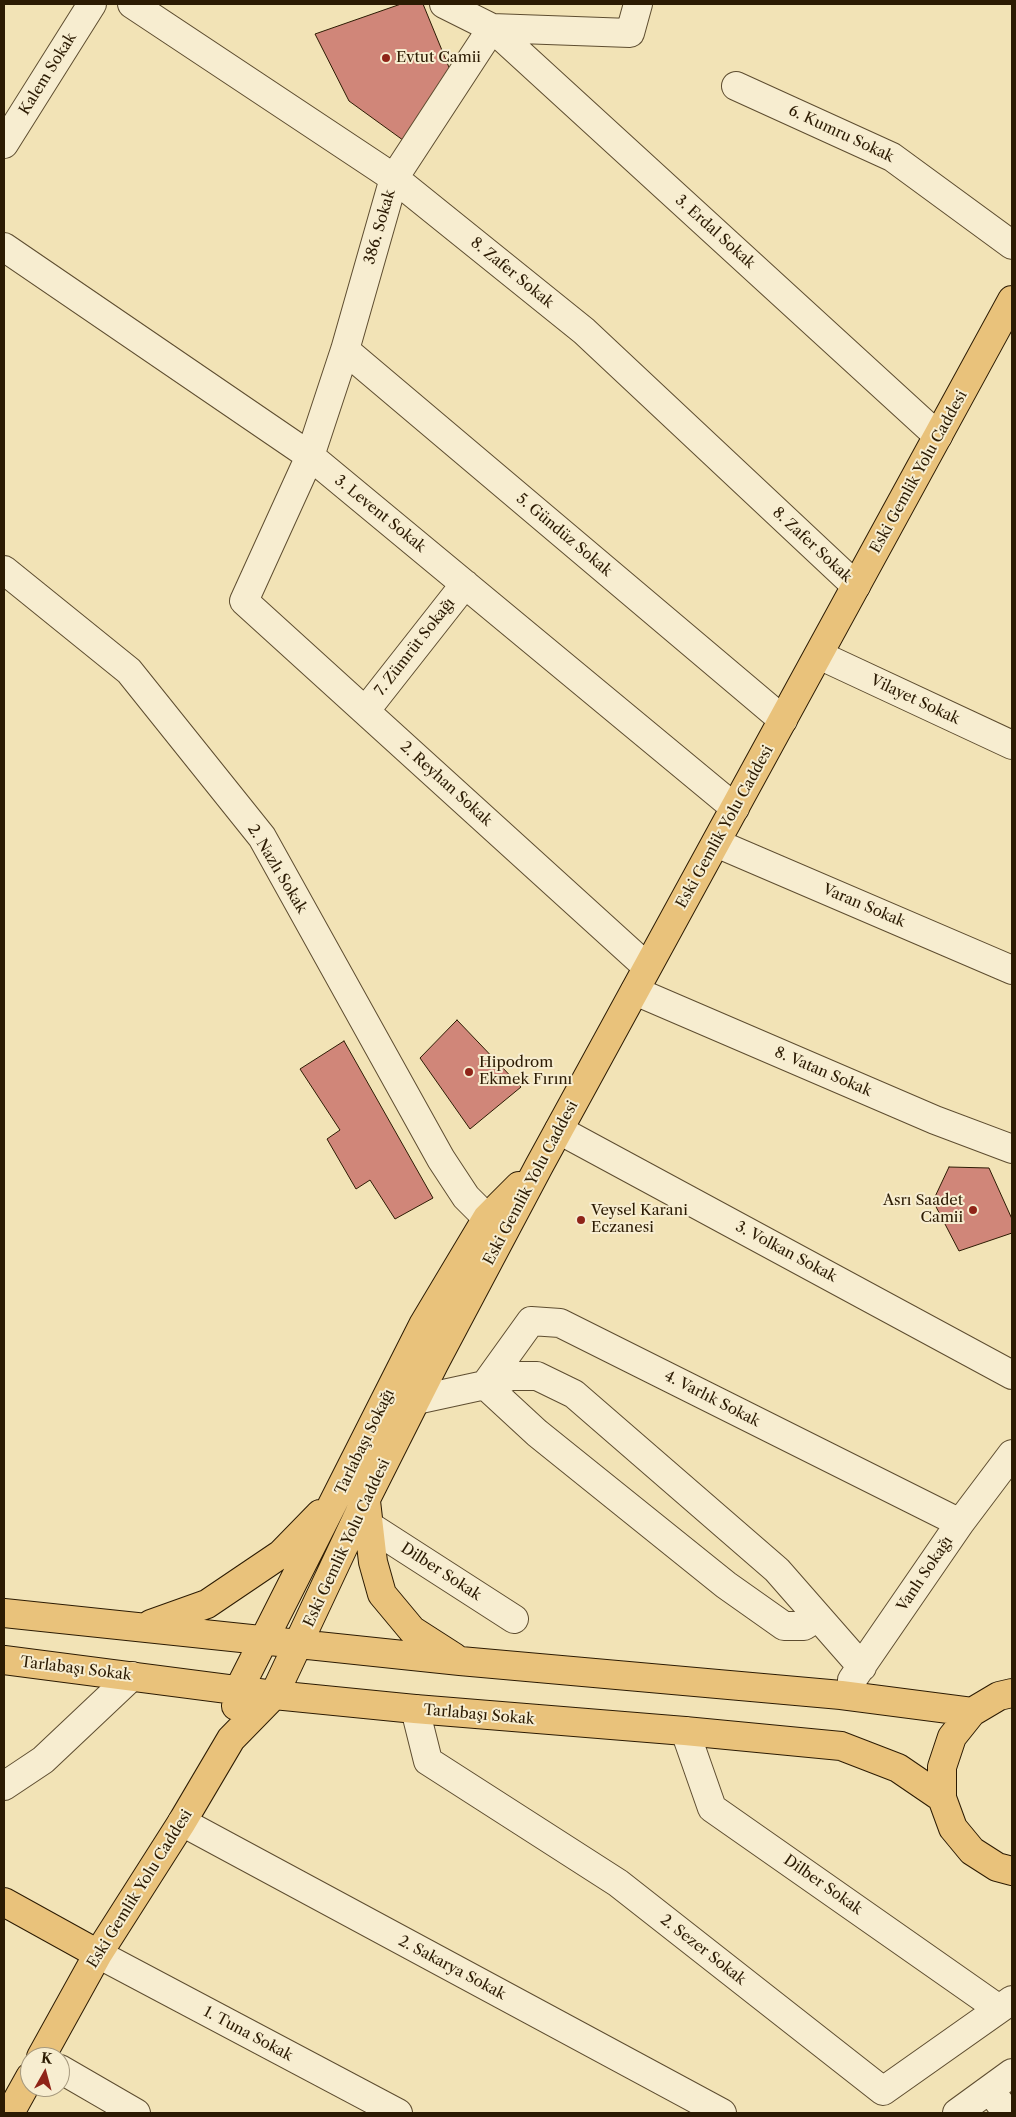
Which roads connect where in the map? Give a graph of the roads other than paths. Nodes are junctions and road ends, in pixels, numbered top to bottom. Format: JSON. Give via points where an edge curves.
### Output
{"nodes":[{"id":1,"x":92,"y":4,"type":"edge"},
{"id":2,"x":132,"y":4,"type":"edge"},
{"id":3,"x":444,"y":4,"type":"edge"},
{"id":4,"x":638,"y":4,"type":"edge"},
{"id":5,"x":492,"y":28,"type":"junction"},
{"id":6,"x":736,"y":86,"type":"dead end"},
{"id":7,"x":4,"y":144,"type":"edge"},
{"id":8,"x":394,"y":178,"type":"junction"},
{"id":9,"x":1012,"y":245,"type":"edge"},
{"id":10,"x":4,"y":247,"type":"edge"},
{"id":11,"x":1012,"y":300,"type":"edge"},
{"id":12,"x":345,"y":350,"type":"junction"},
{"id":13,"x":938,"y":436,"type":"junction"},
{"id":14,"x":310,"y":456,"type":"junction"},
{"id":15,"x":4,"y":570,"type":"edge"},
{"id":16,"x":465,"y":584,"type":"junction"},
{"id":17,"x":856,"y":586,"type":"junction"},
{"id":18,"x":244,"y":601,"type":"joint"},
{"id":19,"x":818,"y":655,"type":"junction"},
{"id":20,"x":366,"y":710,"type":"junction"},
{"id":21,"x":783,"y":720,"type":"junction"},
{"id":22,"x":1012,"y":745,"type":"edge"},
{"id":23,"x":735,"y":808,"type":"junction"},
{"id":24,"x":716,"y":842,"type":"junction"},
{"id":25,"x":1012,"y":970,"type":"edge"},
{"id":26,"x":641,"y":979,"type":"junction"},
{"id":27,"x":559,"y":1130,"type":"junction"},
{"id":28,"x":1012,"y":1149,"type":"edge"},
{"id":29,"x":539,"y":1166,"type":"junction"},
{"id":30,"x":487,"y":1218,"type":"junction"},
{"id":31,"x":1012,"y":1375,"type":"edge"},
{"id":32,"x":485,"y":1385,"type":"junction"},
{"id":33,"x":416,"y":1400,"type":"junction"},
{"id":34,"x":1012,"y":1454,"type":"edge"},
{"id":35,"x":337,"y":1497,"type":"junction"},
{"id":36,"x":367,"y":1512,"type":"junction"},
{"id":37,"x":960,"y":1523,"type":"junction"},
{"id":38,"x":4,"y":1613,"type":"edge"},
{"id":39,"x":818,"y":1617,"type":"junction"},
{"id":40,"x":514,"y":1619,"type":"dead end"},
{"id":41,"x":144,"y":1627,"type":"junction"},
{"id":42,"x":265,"y":1639,"type":"junction"},
{"id":43,"x":300,"y":1643,"type":"junction"},
{"id":44,"x":4,"y":1660,"type":"edge"},
{"id":45,"x":460,"y":1660,"type":"junction"},
{"id":46,"x":862,"y":1667,"type":"junction"},
{"id":47,"x":132,"y":1676,"type":"junction"},
{"id":48,"x":239,"y":1689,"type":"junction"},
{"id":49,"x":1012,"y":1692,"type":"edge"},
{"id":50,"x":274,"y":1695,"type":"junction"},
{"id":51,"x":841,"y":1695,"type":"junction"},
{"id":52,"x":415,"y":1710,"type":"junction"},
{"id":53,"x":972,"y":1712,"type":"junction"},
{"id":54,"x":685,"y":1731,"type":"junction"},
{"id":55,"x":231,"y":1739,"type":"junction"},
{"id":56,"x":4,"y":1786,"type":"edge"},
{"id":57,"x":942,"y":1798,"type":"junction"},
{"id":58,"x":182,"y":1822,"type":"junction"},
{"id":59,"x":1005,"y":1869,"type":"edge"},
{"id":60,"x":1012,"y":1893,"type":"edge"},
{"id":61,"x":4,"y":1902,"type":"edge"},
{"id":62,"x":98,"y":1954,"type":"junction"},
{"id":63,"x":1006,"y":2005,"type":"edge"},
{"id":64,"x":47,"y":2047,"type":"edge"},
{"id":65,"x":1012,"y":2073,"type":"edge"},
{"id":66,"x":70,"y":2075,"type":"edge"},
{"id":67,"x":990,"y":2090,"type":"junction"},
{"id":68,"x":20,"y":2095,"type":"edge"},
{"id":69,"x":10,"y":2113,"type":"edge"},
{"id":70,"x":136,"y":2113,"type":"edge"},
{"id":71,"x":398,"y":2113,"type":"edge"},
{"id":72,"x":722,"y":2113,"type":"edge"},
{"id":73,"x":957,"y":2113,"type":"edge"},
{"id":74,"x":1007,"y":2113,"type":"edge"}],
"edges":[{"from":1,"to":7,"type":"street","name":"Kalem Sokak"},
{"from":2,"to":8,"type":"street","name":"8. Zafer Sokak"},
{"from":3,"to":5,"type":"street"},
{"from":4,"to":5,"type":"street","via":[[630,32]]},
{"from":5,"to":8,"type":"street","name":"386. Sokak"},
{"from":5,"to":13,"type":"street","name":"3. Erdal Sokak"},
{"from":6,"to":9,"type":"street","name":"6. Kumru Sokak","via":[[892,157]]},
{"from":8,"to":12,"type":"street","name":"386. Sokak"},
{"from":8,"to":17,"type":"street","name":"8. Zafer Sokak","via":[[584,331]]},
{"from":10,"to":14,"type":"street","name":"3. Levent Sokak"},
{"from":11,"to":13,"type":"main road","name":"Eski Gemlik Yolu Caddesi"},
{"from":12,"to":14,"type":"street","name":"386. Sokak"},
{"from":12,"to":21,"type":"street","name":"5. Gündüz Sokak"},
{"from":13,"to":17,"type":"main road","name":"Eski Gemlik Yolu Caddesi"},
{"from":14,"to":16,"type":"street","name":"3. Levent Sokak"},
{"from":14,"to":18,"type":"street","name":"386. Sokak"},
{"from":15,"to":30,"type":"street","name":"2. Nazlı Sokak","via":[[129,671],[262,837],[441,1159],[466,1196]]},
{"from":16,"to":20,"type":"street","name":"7. Zümrüt Sokağı"},
{"from":16,"to":23,"type":"street","name":"3. Levent Sokak"},
{"from":17,"to":19,"type":"main road","name":"Eski Gemlik Yolu Caddesi"},
{"from":18,"to":20,"type":"street","name":"2. Reyhan Sokak"},
{"from":19,"to":21,"type":"main road","name":"Eski Gemlik Yolu Caddesi"},
{"from":19,"to":22,"type":"street","name":"Vilayet Sokak"},
{"from":20,"to":26,"type":"street","name":"2. Reyhan Sokak"},
{"from":21,"to":23,"type":"main road","name":"Eski Gemlik Yolu Caddesi"},
{"from":23,"to":24,"type":"main road","name":"Eski Gemlik Yolu Caddesi"},
{"from":24,"to":25,"type":"street","name":"Varan Sokak"},
{"from":24,"to":26,"type":"main road","name":"Eski Gemlik Yolu Caddesi"},
{"from":26,"to":27,"type":"main road","name":"Eski Gemlik Yolu Caddesi"},
{"from":26,"to":28,"type":"street","name":"8. Vatan Sokak","via":[[935,1120]]},
{"from":27,"to":29,"type":"main road","name":"Eski Gemlik Yolu Caddesi"},
{"from":27,"to":31,"type":"street","name":"3. Volkan Sokak"},
{"from":29,"to":30,"type":"main road","name":"Tarlabaşı Sokağı"},
{"from":29,"to":33,"type":"main road","name":"Eski Gemlik Yolu Caddesi"},
{"from":30,"to":35,"type":"main road","name":"Tarlabaşı Sokağı","via":[[422,1324]]},
{"from":32,"to":33,"type":"street"},
{"from":32,"to":37,"type":"street","name":"4. Varlık Sokak","via":[[531,1322],[560,1323]]},
{"from":32,"to":39,"type":"street","via":[[537,1433],[726,1585],[784,1626],[804,1626]]},
{"from":32,"to":39,"type":"street","via":[[511,1376],[537,1376],[574,1394],[777,1570]]},
{"from":33,"to":36,"type":"main road","name":"Eski Gemlik Yolu Caddesi"},
{"from":34,"to":37,"type":"street","name":"Vanlı Sokağı"},
{"from":35,"to":41,"type":"main road","via":[[280,1554],[207,1604]]},
{"from":35,"to":42,"type":"main road","name":"Tarlabaşı Sokağı"},
{"from":36,"to":40,"type":"street","name":"Dilber Sokak"},
{"from":36,"to":43,"type":"main road","name":"Eski Gemlik Yolu Caddesi"},
{"from":36,"to":45,"type":"main road","via":[[372,1562],[382,1594],[412,1630]]},
{"from":37,"to":46,"type":"street","name":"Vanlı Sokağı"},
{"from":38,"to":41,"type":"main road"},
{"from":39,"to":46,"type":"street"},
{"from":41,"to":42,"type":"main road"},
{"from":42,"to":43,"type":"main road"},
{"from":42,"to":48,"type":"main road","name":"Tarlabaşı Sokağı"},
{"from":43,"to":45,"type":"main road"},
{"from":43,"to":50,"type":"main road","name":"Eski Gemlik Yolu Caddesi"},
{"from":44,"to":47,"type":"main road","name":"Tarlabaşı Sokak"},
{"from":45,"to":51,"type":"main road"},
{"from":46,"to":51,"type":"street","name":"Vanlı Sokağı"},
{"from":47,"to":48,"type":"main road","name":"Tarlabaşı Sokak"},
{"from":47,"to":56,"type":"street","via":[[43,1760]]},
{"from":48,"to":50,"type":"main road","name":"Tarlabaşı Sokak"},
{"from":48,"to":55,"type":"main road","name":"Tarlabaşı Sokağı"},
{"from":49,"to":53,"type":"main road"},
{"from":50,"to":52,"type":"main road","name":"Tarlabaşı Sokak"},
{"from":50,"to":55,"type":"main road","name":"Eski Gemlik Yolu Caddesi"},
{"from":51,"to":53,"type":"main road"},
{"from":52,"to":54,"type":"main road","name":"Tarlabaşı Sokak"},
{"from":52,"to":63,"type":"street","name":"2. Sezer Sokak","via":[[428,1761],[618,1883],[883,2091]]},
{"from":53,"to":57,"type":"main road","via":[[952,1737],[942,1766]]},
{"from":54,"to":57,"type":"main road","name":"Tarlabaşı Sokak","via":[[840,1746],[898,1768]]},
{"from":54,"to":63,"type":"street","name":"Dilber Sokak","via":[[712,1808]]},
{"from":55,"to":58,"type":"main road","name":"Eski Gemlik Yolu Caddesi"},
{"from":57,"to":59,"type":"main road","via":[[953,1828],[972,1851]]},
{"from":58,"to":62,"type":"main road","name":"Eski Gemlik Yolu Caddesi"},
{"from":58,"to":72,"type":"street","name":"2. Sakarya Sokak"},
{"from":59,"to":60,"type":"main road"},
{"from":61,"to":62,"type":"main road"},
{"from":62,"to":64,"type":"main road","name":"Eski Gemlik Yolu Caddesi"},
{"from":62,"to":71,"type":"street","name":"1. Tuna Sokak"},
{"from":65,"to":67,"type":"street"},
{"from":66,"to":70,"type":"street"},
{"from":67,"to":73,"type":"street"},
{"from":67,"to":74,"type":"street"},
{"from":68,"to":69,"type":"main road"}]}
